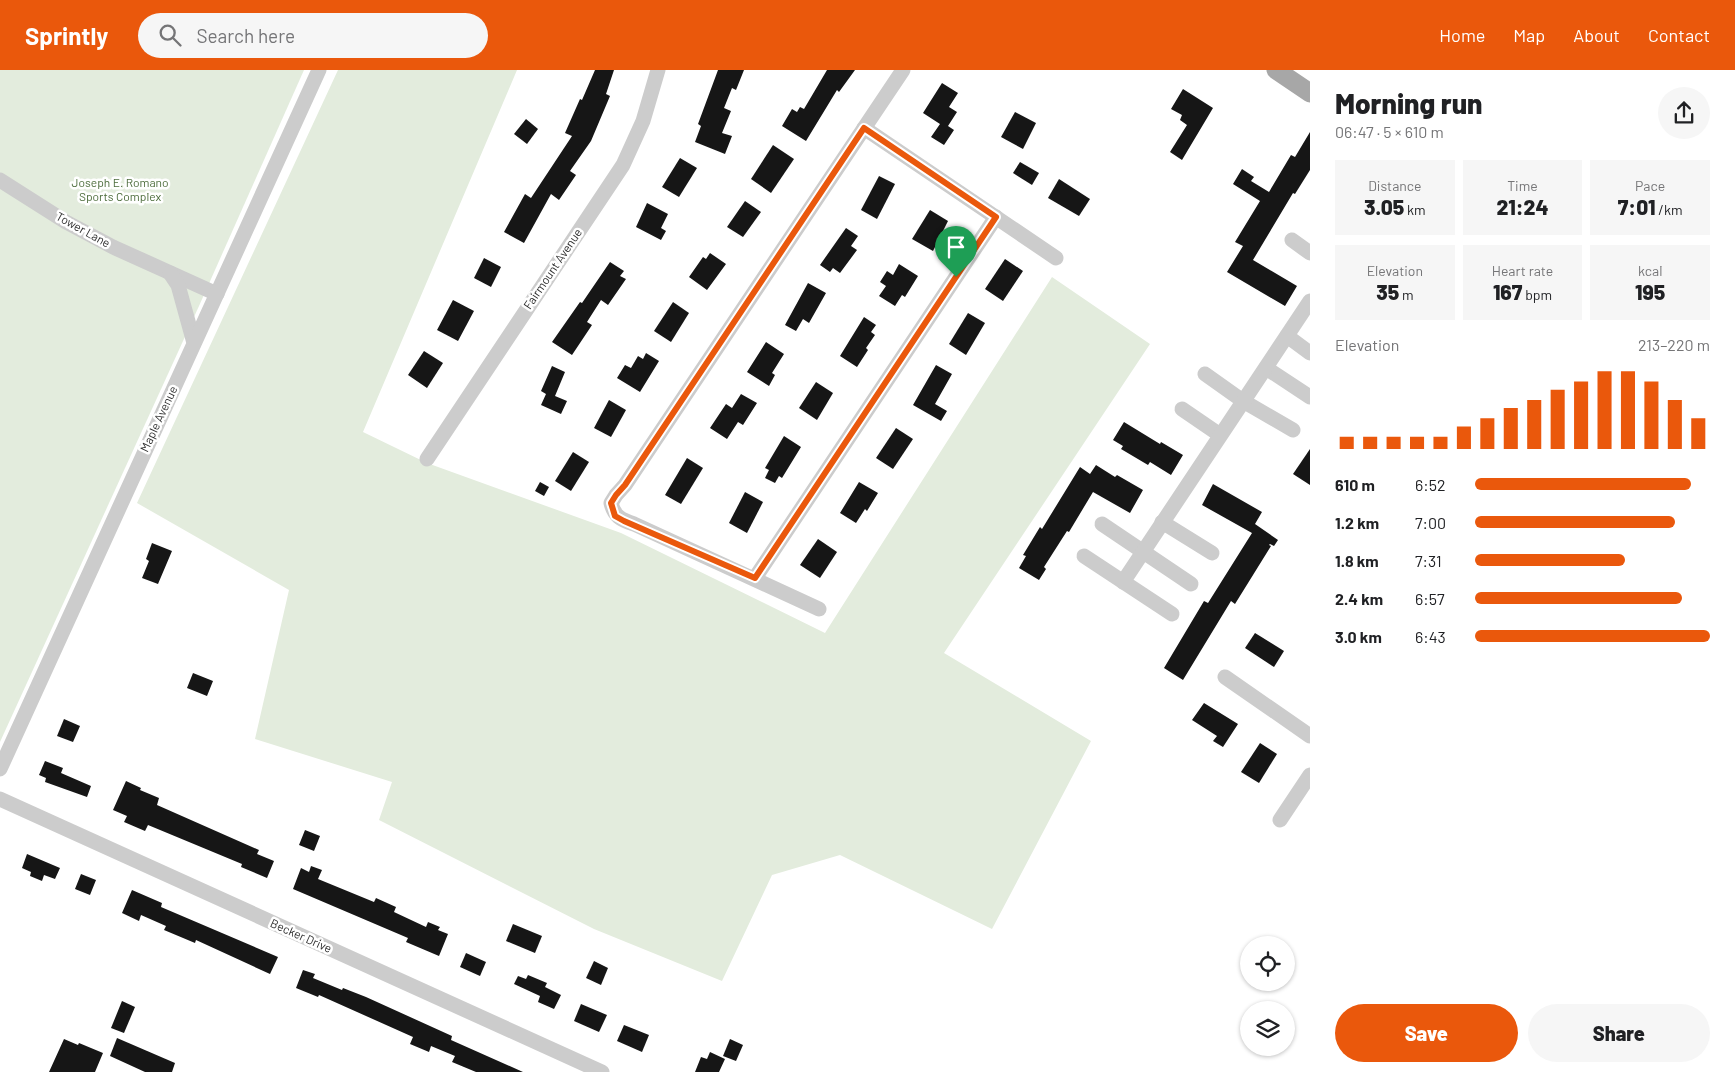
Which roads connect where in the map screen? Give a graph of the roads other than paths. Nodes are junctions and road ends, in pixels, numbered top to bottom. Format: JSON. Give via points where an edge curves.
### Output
{"nodes":[{"id":1,"x":319,"y":70,"type":"edge"},
{"id":2,"x":658,"y":70,"type":"edge"},
{"id":3,"x":903,"y":70,"type":"edge"},
{"id":4,"x":1276,"y":70,"type":"edge"},
{"id":5,"x":1310,"y":93,"type":"edge"},
{"id":6,"x":864,"y":128,"type":"junction"},
{"id":7,"x":0,"y":180,"type":"edge"},
{"id":8,"x":996,"y":217,"type":"junction"},
{"id":9,"x":1292,"y":240,"type":"dead end"},
{"id":10,"x":1310,"y":253,"type":"edge"},
{"id":11,"x":1056,"y":258,"type":"dead end"},
{"id":12,"x":170,"y":272,"type":"junction"},
{"id":13,"x":217,"y":294,"type":"junction"},
{"id":14,"x":1310,"y":301,"type":"edge"},
{"id":15,"x":1287,"y":336,"type":"junction"},
{"id":16,"x":194,"y":343,"type":"junction"},
{"id":17,"x":1310,"y":352,"type":"edge"},
{"id":18,"x":1266,"y":368,"type":"junction"},
{"id":19,"x":1205,"y":374,"type":"dead end"},
{"id":20,"x":1310,"y":397,"type":"edge"},
{"id":21,"x":1243,"y":401,"type":"junction"},
{"id":22,"x":1182,"y":409,"type":"dead end"},
{"id":23,"x":1293,"y":430,"type":"dead end"},
{"id":24,"x":1220,"y":435,"type":"junction"},
{"id":25,"x":427,"y":459,"type":"dead end"},
{"id":26,"x":1162,"y":522,"type":"junction"},
{"id":27,"x":1102,"y":524,"type":"dead end"},
{"id":28,"x":1143,"y":551,"type":"junction"},
{"id":29,"x":1212,"y":553,"type":"dead end"},
{"id":30,"x":1084,"y":556,"type":"dead end"},
{"id":31,"x":755,"y":578,"type":"junction"},
{"id":32,"x":1123,"y":582,"type":"junction"},
{"id":33,"x":1191,"y":584,"type":"dead end"},
{"id":34,"x":819,"y":609,"type":"dead end"},
{"id":35,"x":1172,"y":614,"type":"dead end"},
{"id":36,"x":1225,"y":677,"type":"dead end"},
{"id":37,"x":1310,"y":736,"type":"edge"},
{"id":38,"x":0,"y":769,"type":"edge"},
{"id":39,"x":1310,"y":775,"type":"edge"},
{"id":40,"x":0,"y":799,"type":"edge"},
{"id":41,"x":1280,"y":820,"type":"dead end"},
{"id":42,"x":602,"y":1072,"type":"edge"}],
"edges":[{"from":1,"to":13,"type":"street","name":"Maple Avenue"},
{"from":2,"to":25,"type":"street","name":"Fairmount Avenue","via":[[643,121],[623,164]]},
{"from":3,"to":6,"type":"street"},
{"from":4,"to":5,"type":"main road"},
{"from":6,"to":8,"type":"street"},
{"from":6,"to":31,"type":"street","via":[[611,503],[615,516],[624,521]]},
{"from":7,"to":12,"type":"street","name":"Tower Lane","via":[[66,222]]},
{"from":8,"to":11,"type":"street"},
{"from":8,"to":31,"type":"street"},
{"from":9,"to":10,"type":"street"},
{"from":12,"to":13,"type":"street","name":"Tower Lane"},
{"from":12,"to":16,"type":"street","via":[[178,285]]},
{"from":13,"to":16,"type":"street","name":"Maple Avenue"},
{"from":14,"to":15,"type":"street"},
{"from":15,"to":17,"type":"street"},
{"from":15,"to":18,"type":"street"},
{"from":16,"to":38,"type":"street","name":"Maple Avenue"},
{"from":18,"to":20,"type":"street"},
{"from":18,"to":21,"type":"street"},
{"from":19,"to":21,"type":"street"},
{"from":21,"to":23,"type":"street"},
{"from":21,"to":24,"type":"street"},
{"from":22,"to":24,"type":"street"},
{"from":24,"to":26,"type":"street"},
{"from":26,"to":28,"type":"street"},
{"from":26,"to":29,"type":"street"},
{"from":27,"to":28,"type":"street"},
{"from":28,"to":32,"type":"street"},
{"from":28,"to":33,"type":"street"},
{"from":30,"to":32,"type":"street"},
{"from":31,"to":34,"type":"street"},
{"from":32,"to":35,"type":"street"},
{"from":36,"to":37,"type":"street"},
{"from":39,"to":41,"type":"street"},
{"from":40,"to":42,"type":"street","name":"Becker Drive"}]}
